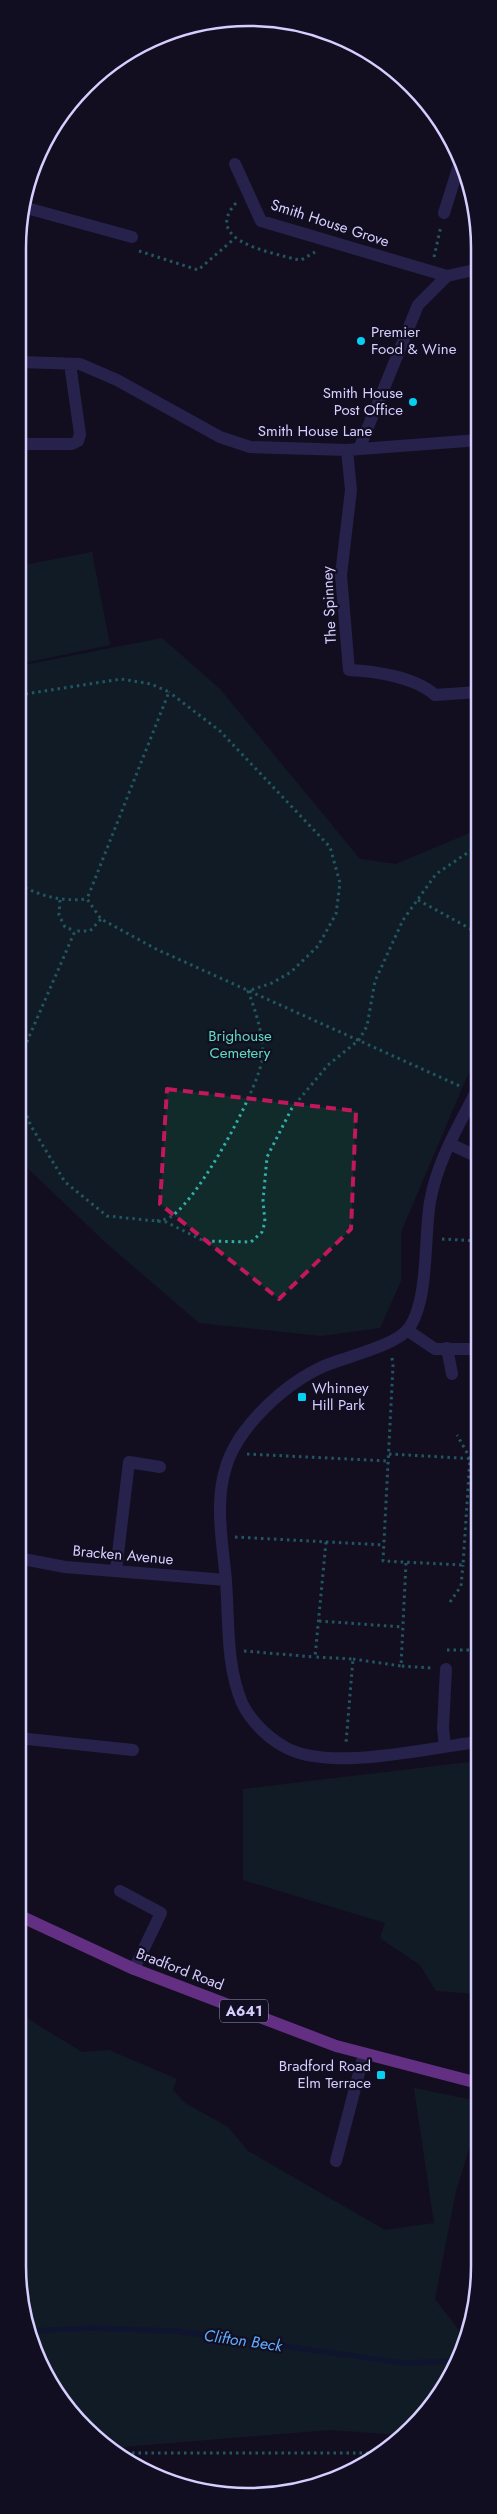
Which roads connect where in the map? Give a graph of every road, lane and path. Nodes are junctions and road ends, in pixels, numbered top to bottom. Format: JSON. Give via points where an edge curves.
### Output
{"nodes":[{"id":1,"x":235,"y":164,"type":"dead end"},
{"id":2,"x":457,"y":172,"type":"edge"},
{"id":3,"x":30,"y":209,"type":"edge"},
{"id":4,"x":444,"y":214,"type":"dead end"},
{"id":5,"x":132,"y":238,"type":"joint"},
{"id":6,"x":235,"y":238,"type":"dead end"},
{"id":7,"x":471,"y":271,"type":"edge"},
{"id":8,"x":447,"y":276,"type":"junction"},
{"id":9,"x":26,"y":362,"type":"edge"},
{"id":10,"x":70,"y":364,"type":"junction"},
{"id":11,"x":471,"y":441,"type":"edge"},
{"id":12,"x":26,"y":444,"type":"edge"},
{"id":13,"x":353,"y":449,"type":"junction"},
{"id":14,"x":169,"y":692,"type":"junction"},
{"id":15,"x":471,"y":693,"type":"edge"},
{"id":16,"x":26,"y":694,"type":"edge"},
{"id":17,"x":471,"y":850,"type":"edge"},
{"id":18,"x":26,"y":888,"type":"edge"},
{"id":19,"x":86,"y":899,"type":"junction"},
{"id":20,"x":60,"y":900,"type":"junction"},
{"id":21,"x":418,"y":900,"type":"junction"},
{"id":22,"x":101,"y":920,"type":"junction"},
{"id":23,"x":471,"y":929,"type":"edge"},
{"id":24,"x":75,"y":931,"type":"junction"},
{"id":25,"x":248,"y":990,"type":"junction"},
{"id":26,"x":359,"y":1040,"type":"junction"},
{"id":27,"x":26,"y":1044,"type":"edge"},
{"id":28,"x":471,"y":1088,"type":"edge"},
{"id":29,"x":471,"y":1103,"type":"edge"},
{"id":30,"x":26,"y":1114,"type":"edge"},
{"id":31,"x":450,"y":1144,"type":"junction"},
{"id":32,"x":471,"y":1154,"type":"edge"},
{"id":33,"x":156,"y":1221,"type":"junction"},
{"id":34,"x":426,"y":1238,"type":"junction"},
{"id":35,"x":471,"y":1241,"type":"edge"},
{"id":36,"x":407,"y":1330,"type":"junction"},
{"id":37,"x":388,"y":1343,"type":"junction"},
{"id":38,"x":447,"y":1348,"type":"junction"},
{"id":39,"x":471,"y":1349,"type":"edge"},
{"id":40,"x":452,"y":1374,"type":"dead end"},
{"id":41,"x":458,"y":1435,"type":"dead end"},
{"id":42,"x":233,"y":1454,"type":"junction"},
{"id":43,"x":389,"y":1454,"type":"junction"},
{"id":44,"x":470,"y":1458,"type":"junction"},
{"id":45,"x":388,"y":1461,"type":"junction"},
{"id":46,"x":160,"y":1467,"type":"dead end"},
{"id":47,"x":221,"y":1537,"type":"junction"},
{"id":48,"x":326,"y":1542,"type":"junction"},
{"id":49,"x":384,"y":1545,"type":"junction"},
{"id":50,"x":26,"y":1560,"type":"edge"},
{"id":51,"x":406,"y":1563,"type":"junction"},
{"id":52,"x":464,"y":1565,"type":"junction"},
{"id":53,"x":116,"y":1570,"type":"junction"},
{"id":54,"x":226,"y":1580,"type":"junction"},
{"id":55,"x":450,"y":1602,"type":"dead end"},
{"id":56,"x":318,"y":1622,"type":"junction"},
{"id":57,"x":403,"y":1628,"type":"junction"},
{"id":58,"x":231,"y":1650,"type":"junction"},
{"id":59,"x":447,"y":1650,"type":"dead end"},
{"id":60,"x":471,"y":1650,"type":"edge"},
{"id":61,"x":315,"y":1657,"type":"junction"},
{"id":62,"x":353,"y":1660,"type":"junction"},
{"id":63,"x":401,"y":1666,"type":"junction"},
{"id":64,"x":446,"y":1669,"type":"joint"},
{"id":65,"x":26,"y":1739,"type":"edge"},
{"id":66,"x":471,"y":1743,"type":"edge"},
{"id":67,"x":445,"y":1746,"type":"junction"},
{"id":68,"x":133,"y":1750,"type":"dead end"},
{"id":69,"x":345,"y":1759,"type":"junction"},
{"id":70,"x":120,"y":1891,"type":"dead end"},
{"id":71,"x":26,"y":1919,"type":"edge"},
{"id":72,"x":134,"y":1969,"type":"junction"},
{"id":73,"x":364,"y":2054,"type":"junction"},
{"id":74,"x":471,"y":2081,"type":"edge"},
{"id":75,"x":336,"y":2162,"type":"dead end"},
{"id":76,"x":130,"y":2453,"type":"edge"},
{"id":77,"x":368,"y":2453,"type":"edge"}],
"edges":[{"from":1,"to":8,"type":"street","name":"Smith House Grove","via":[[261,221]]},
{"from":2,"to":4,"type":"street"},
{"from":3,"to":5,"type":"street"},
{"from":5,"to":6,"type":"path","via":[[133,249],[198,270]]},
{"from":7,"to":8,"type":"street"},
{"from":8,"to":13,"type":"street","via":[[418,305]]},
{"from":9,"to":10,"type":"street","name":"Smith House Lane"},
{"from":10,"to":12,"type":"street","via":[[80,434],[78,441],[72,444]]},
{"from":10,"to":13,"type":"street","name":"Smith House Lane","via":[[80,364],[117,380],[220,437],[250,447]]},
{"from":11,"to":13,"type":"street","name":"Smith House Lane"},
{"from":13,"to":15,"type":"street","name":"The Spinney","via":[[341,575],[349,670],[379,672],[428,688],[435,695]]},
{"from":14,"to":16,"type":"path","via":[[151,684],[121,679]]},
{"from":14,"to":19,"type":"path"},
{"from":14,"to":25,"type":"path","via":[[220,731],[330,847],[340,883],[336,914],[318,946],[291,972],[272,983]]},
{"from":17,"to":21,"type":"path","via":[[436,874]]},
{"from":18,"to":20,"type":"path"},
{"from":19,"to":20,"type":"path"},
{"from":19,"to":22,"type":"path"},
{"from":20,"to":24,"type":"path","via":[[59,915],[65,928]]},
{"from":21,"to":23,"type":"path"},
{"from":21,"to":26,"type":"path","via":[[403,920],[376,981],[367,1026]]},
{"from":22,"to":24,"type":"path","via":[[90,931]]},
{"from":22,"to":25,"type":"path","via":[[156,949]]},
{"from":24,"to":27,"type":"path"},
{"from":25,"to":26,"type":"path"},
{"from":25,"to":33,"type":"path","via":[[260,1031],[262,1060],[250,1093],[221,1149],[189,1199],[171,1217]]},
{"from":26,"to":28,"type":"path"},
{"from":26,"to":33,"type":"path","via":[[328,1066],[292,1108],[266,1156],[263,1201],[266,1222],[262,1232],[251,1242],[204,1241],[166,1222]]},
{"from":29,"to":31,"type":"street"},
{"from":30,"to":33,"type":"path","via":[[65,1182],[107,1216]]},
{"from":31,"to":32,"type":"street"},
{"from":31,"to":34,"type":"street","via":[[433,1192]]},
{"from":34,"to":35,"type":"path"},
{"from":34,"to":36,"type":"street","via":[[419,1310]]},
{"from":36,"to":37,"type":"street"},
{"from":36,"to":38,"type":"street","via":[[435,1349]]},
{"from":37,"to":42,"type":"street","via":[[321,1367],[292,1384],[243,1433]]},
{"from":37,"to":43,"type":"path","via":[[393,1366]]},
{"from":38,"to":39,"type":"street"},
{"from":38,"to":40,"type":"street"},
{"from":41,"to":44,"type":"path"},
{"from":42,"to":45,"type":"path"},
{"from":42,"to":47,"type":"street","via":[[226,1467],[222,1493]]},
{"from":43,"to":44,"type":"path"},
{"from":43,"to":45,"type":"path"},
{"from":44,"to":52,"type":"path"},
{"from":45,"to":49,"type":"path"},
{"from":46,"to":53,"type":"street","via":[[129,1462]]},
{"from":47,"to":48,"type":"path"},
{"from":47,"to":54,"type":"street"},
{"from":48,"to":49,"type":"path"},
{"from":48,"to":56,"type":"path"},
{"from":49,"to":51,"type":"path","via":[[383,1562]]},
{"from":50,"to":53,"type":"street","name":"Bracken Avenue","via":[[65,1567]]},
{"from":51,"to":52,"type":"path"},
{"from":51,"to":57,"type":"path"},
{"from":52,"to":55,"type":"path","via":[[462,1586]]},
{"from":53,"to":54,"type":"street","name":"Bracken Avenue"},
{"from":54,"to":58,"type":"street"},
{"from":56,"to":57,"type":"path"},
{"from":56,"to":61,"type":"path"},
{"from":57,"to":63,"type":"path"},
{"from":58,"to":61,"type":"path"},
{"from":58,"to":69,"type":"street","via":[[234,1682],[244,1706],[260,1728],[283,1747],[308,1756]]},
{"from":59,"to":60,"type":"path"},
{"from":61,"to":62,"type":"path"},
{"from":62,"to":63,"type":"path"},
{"from":62,"to":69,"type":"path"},
{"from":63,"to":64,"type":"path"},
{"from":64,"to":67,"type":"street"},
{"from":65,"to":68,"type":"street"},
{"from":66,"to":67,"type":"street"},
{"from":67,"to":69,"type":"street"},
{"from":70,"to":72,"type":"street","via":[[161,1914]]},
{"from":71,"to":72,"type":"main road","name":"Bradford Road","number":"A641"},
{"from":72,"to":73,"type":"main road","name":"Bradford Road","number":"A641"},
{"from":73,"to":74,"type":"main road","name":"Bradford Road","number":"A641"},
{"from":73,"to":75,"type":"street"},
{"from":76,"to":77,"type":"path"}]}
